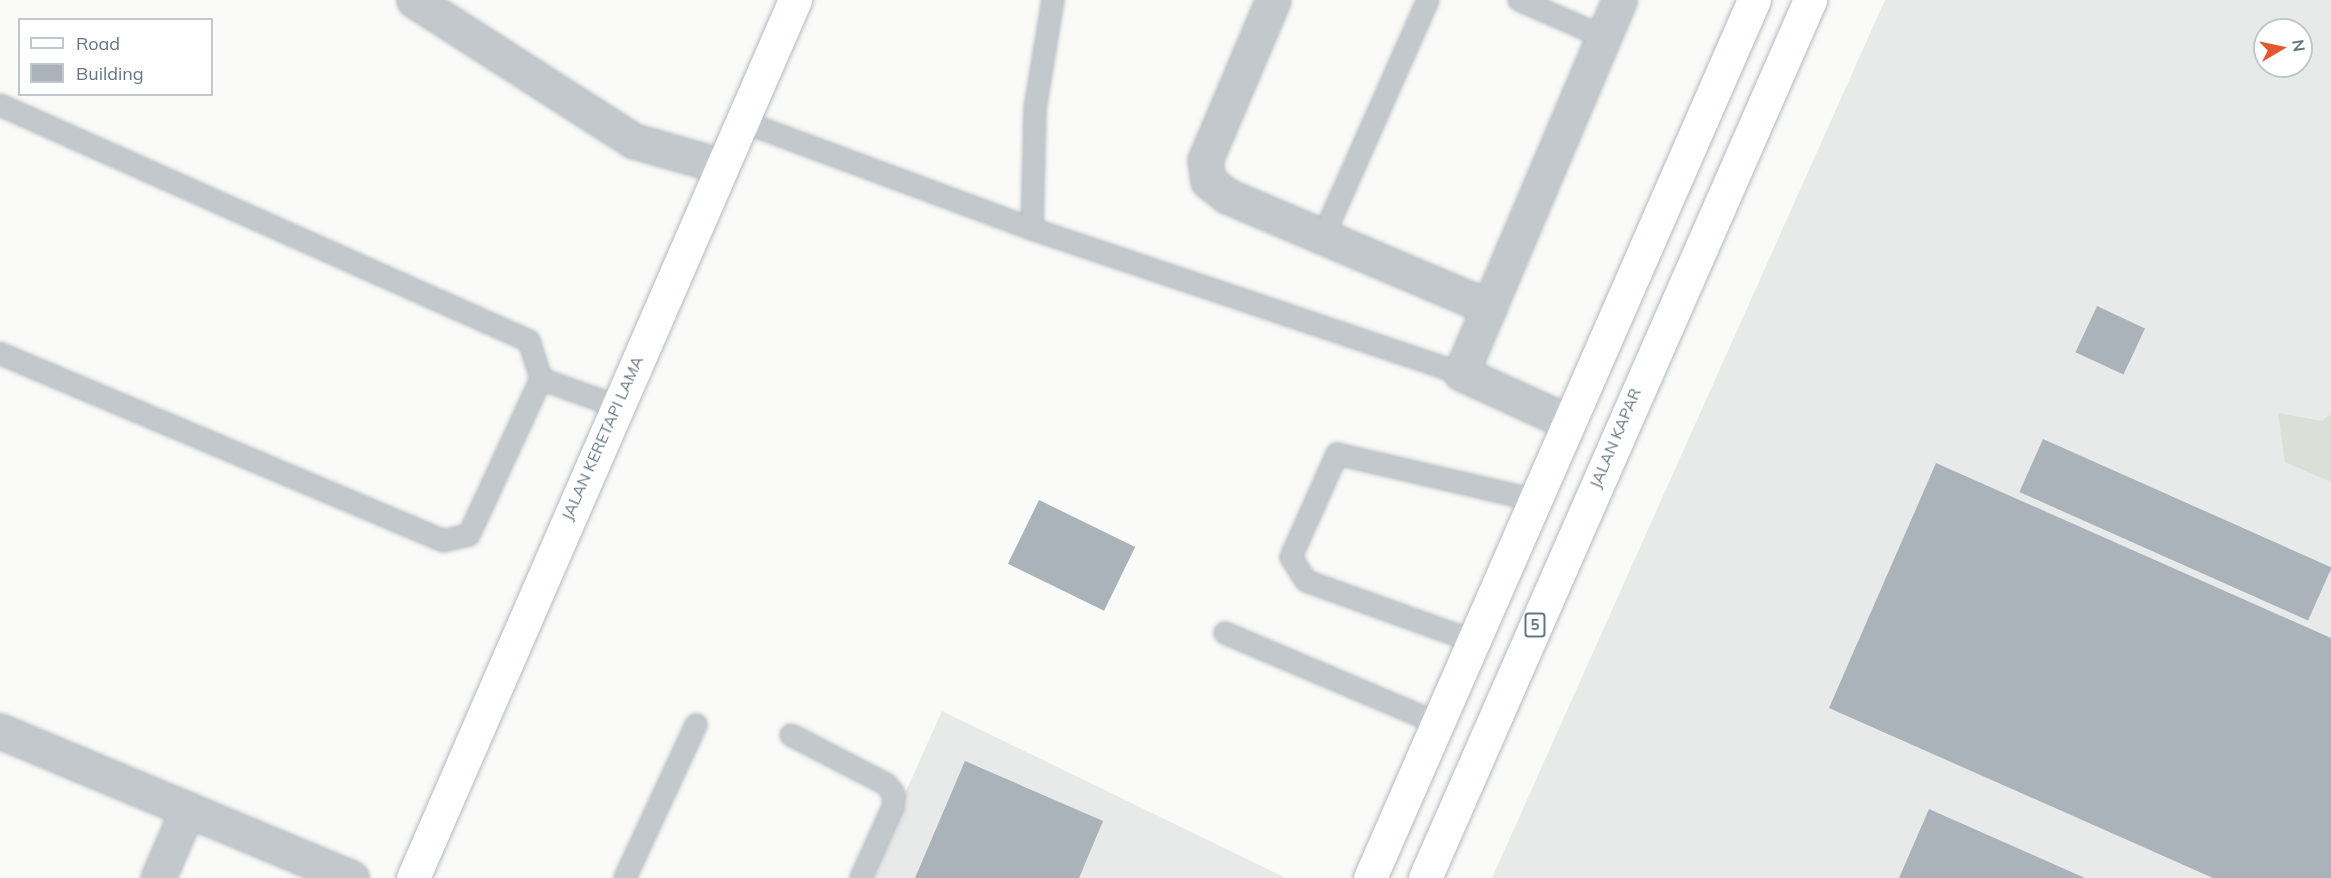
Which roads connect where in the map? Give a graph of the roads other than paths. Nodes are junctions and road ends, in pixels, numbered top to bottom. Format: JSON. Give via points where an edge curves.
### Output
{"nodes":[{"id":1,"x":414,"y":0,"type":"edge"},
{"id":2,"x":795,"y":0,"type":"edge"},
{"id":3,"x":1053,"y":0,"type":"edge"},
{"id":4,"x":1273,"y":0,"type":"edge"},
{"id":5,"x":1428,"y":0,"type":"edge"},
{"id":6,"x":1519,"y":0,"type":"edge"},
{"id":7,"x":1619,"y":0,"type":"edge"},
{"id":8,"x":1754,"y":0,"type":"edge"},
{"id":9,"x":1810,"y":0,"type":"edge"},
{"id":10,"x":1604,"y":37,"type":"junction"},
{"id":11,"x":0,"y":105,"type":"edge"},
{"id":12,"x":744,"y":122,"type":"junction"},
{"id":13,"x":722,"y":166,"type":"junction"},
{"id":14,"x":1032,"y":229,"type":"junction"},
{"id":15,"x":1323,"y":237,"type":"junction"},
{"id":16,"x":1489,"y":307,"type":"junction"},
{"id":17,"x":0,"y":353,"type":"edge"},
{"id":18,"x":1461,"y":373,"type":"junction"},
{"id":19,"x":541,"y":379,"type":"junction"},
{"id":20,"x":616,"y":406,"type":"junction"},
{"id":21,"x":1568,"y":422,"type":"junction"},
{"id":22,"x":1535,"y":500,"type":"junction"},
{"id":23,"x":1225,"y":633,"type":"dead end"},
{"id":24,"x":1473,"y":641,"type":"junction"},
{"id":25,"x":1437,"y":723,"type":"junction"},
{"id":26,"x":696,"y":724,"type":"dead end"},
{"id":27,"x":0,"y":731,"type":"edge"},
{"id":28,"x":791,"y":735,"type":"dead end"},
{"id":29,"x":188,"y":809,"type":"junction"},
{"id":30,"x":158,"y":878,"type":"edge"},
{"id":31,"x":351,"y":878,"type":"edge"},
{"id":32,"x":413,"y":878,"type":"edge"},
{"id":33,"x":625,"y":878,"type":"edge"},
{"id":34,"x":861,"y":878,"type":"edge"},
{"id":35,"x":1370,"y":878,"type":"edge"},
{"id":36,"x":1425,"y":878,"type":"edge"}],
"edges":[{"from":1,"to":13,"type":"street","via":[[634,141]]},
{"from":2,"to":12,"type":"main road","name":"JALAN KERETAPI LAMA"},
{"from":3,"to":14,"type":"lane","via":[[1035,109]]},
{"from":4,"to":15,"type":"street","via":[[1205,160],[1208,181],[1227,196]]},
{"from":5,"to":15,"type":"lane"},
{"from":6,"to":10,"type":"lane"},
{"from":7,"to":10,"type":"street"},
{"from":8,"to":21,"type":"main road"},
{"from":9,"to":36,"type":"main road","name":"JALAN KAPAR","number":"5"},
{"from":10,"to":16,"type":"street"},
{"from":11,"to":19,"type":"lane","via":[[529,341]]},
{"from":12,"to":13,"type":"main road","name":"JALAN KERETAPI LAMA"},
{"from":12,"to":14,"type":"lane"},
{"from":13,"to":20,"type":"main road","name":"JALAN KERETAPI LAMA"},
{"from":14,"to":18,"type":"lane"},
{"from":15,"to":16,"type":"street"},
{"from":16,"to":18,"type":"street"},
{"from":17,"to":19,"type":"lane","via":[[444,541],[469,535]]},
{"from":18,"to":21,"type":"street"},
{"from":19,"to":20,"type":"lane"},
{"from":20,"to":32,"type":"main road","name":"JALAN KERETAPI LAMA"},
{"from":21,"to":22,"type":"main road"},
{"from":22,"to":24,"type":"main road"},
{"from":22,"to":24,"type":"lane","via":[[1337,454],[1291,557],[1306,581]]},
{"from":23,"to":25,"type":"lane"},
{"from":24,"to":25,"type":"main road"},
{"from":25,"to":35,"type":"main road"},
{"from":26,"to":33,"type":"lane"},
{"from":27,"to":29,"type":"street"},
{"from":28,"to":34,"type":"lane","via":[[886,784],[894,794],[893,807]]},
{"from":29,"to":30,"type":"street"},
{"from":29,"to":31,"type":"street"}]}
